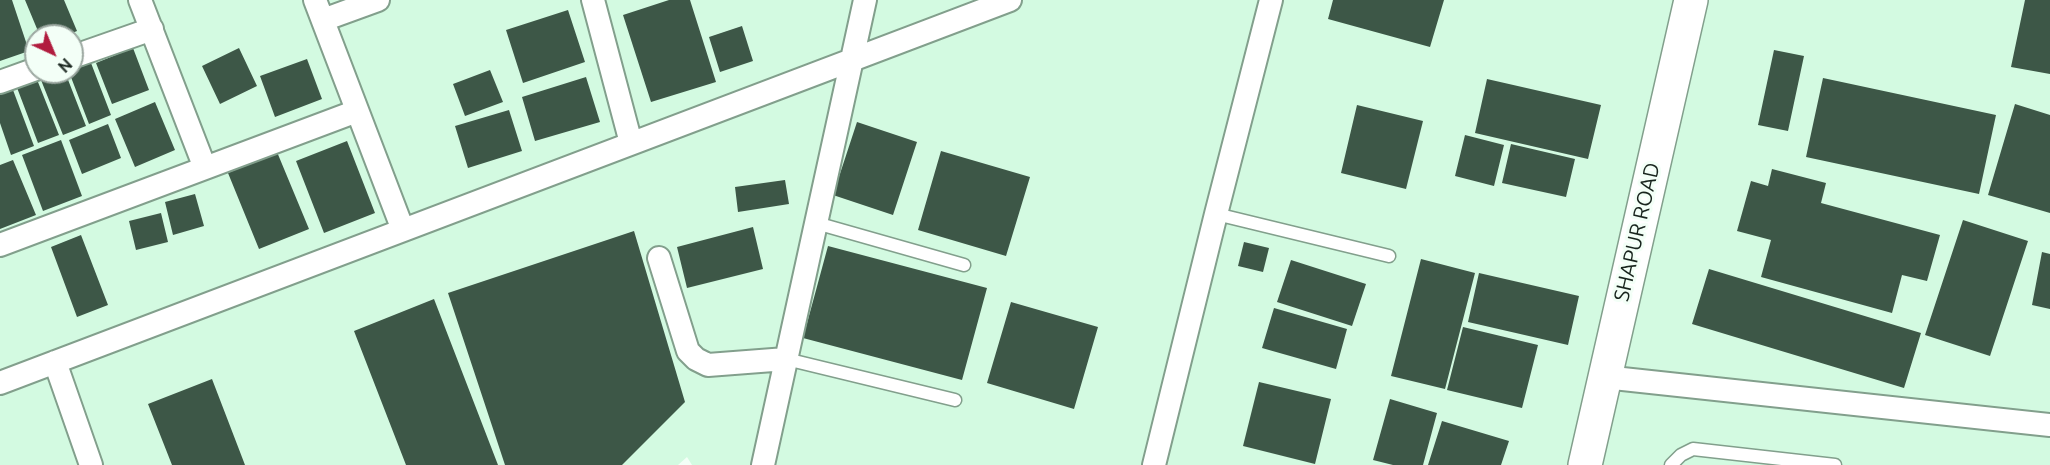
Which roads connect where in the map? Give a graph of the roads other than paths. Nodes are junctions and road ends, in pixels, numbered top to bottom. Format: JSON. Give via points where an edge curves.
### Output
{"nodes":[{"id":1,"x":140,"y":0,"type":"edge"},
{"id":2,"x":378,"y":0,"type":"edge"},
{"id":3,"x":593,"y":0,"type":"edge"},
{"id":4,"x":864,"y":0,"type":"edge"},
{"id":5,"x":1010,"y":0,"type":"edge"},
{"id":6,"x":1271,"y":0,"type":"edge"},
{"id":7,"x":1691,"y":0,"type":"edge"},
{"id":8,"x":319,"y":10,"type":"edge"},
{"id":9,"x":152,"y":29,"type":"junction"},
{"id":10,"x":84,"y":53,"type":"edge"},
{"id":11,"x":851,"y":61,"type":"junction"},
{"id":12,"x":24,"y":73,"type":"edge"},
{"id":13,"x":0,"y":81,"type":"edge"},
{"id":14,"x":357,"y":111,"type":"junction"},
{"id":15,"x":631,"y":143,"type":"junction"},
{"id":16,"x":205,"y":168,"type":"junction"},
{"id":17,"x":1216,"y":214,"type":"junction"},
{"id":18,"x":816,"y":223,"type":"junction"},
{"id":19,"x":403,"y":230,"type":"junction"},
{"id":20,"x":0,"y":245,"type":"edge"},
{"id":21,"x":1389,"y":256,"type":"dead end"},
{"id":22,"x":659,"y":258,"type":"dead end"},
{"id":23,"x":964,"y":265,"type":"dead end"},
{"id":24,"x":786,"y":358,"type":"junction"},
{"id":25,"x":55,"y":362,"type":"junction"},
{"id":26,"x":1604,"y":377,"type":"junction"},
{"id":27,"x":0,"y":383,"type":"edge"},
{"id":28,"x":955,"y":400,"type":"dead end"},
{"id":29,"x":2050,"y":425,"type":"edge"},
{"id":30,"x":91,"y":465,"type":"edge"},
{"id":31,"x":763,"y":465,"type":"edge"},
{"id":32,"x":1154,"y":465,"type":"edge"},
{"id":33,"x":1585,"y":465,"type":"edge"},
{"id":34,"x":1671,"y":465,"type":"edge"},
{"id":35,"x":1835,"y":465,"type":"edge"}],
"edges":[{"from":1,"to":9,"type":"street"},
{"from":2,"to":8,"type":"street"},
{"from":3,"to":15,"type":"street"},
{"from":4,"to":11,"type":"street"},
{"from":5,"to":11,"type":"street"},
{"from":6,"to":17,"type":"street"},
{"from":7,"to":26,"type":"street","name":"SHAPUR ROAD"},
{"from":8,"to":14,"type":"street"},
{"from":9,"to":10,"type":"street"},
{"from":9,"to":16,"type":"street"},
{"from":11,"to":15,"type":"street"},
{"from":11,"to":18,"type":"street"},
{"from":12,"to":13,"type":"street"},
{"from":14,"to":16,"type":"street"},
{"from":14,"to":19,"type":"street"},
{"from":15,"to":19,"type":"street"},
{"from":16,"to":20,"type":"street"},
{"from":17,"to":21,"type":"lane"},
{"from":17,"to":32,"type":"street"},
{"from":18,"to":23,"type":"lane"},
{"from":18,"to":24,"type":"street"},
{"from":19,"to":25,"type":"street"},
{"from":22,"to":24,"type":"street","via":[[688,351],[696,359],[708,365]]},
{"from":24,"to":28,"type":"lane"},
{"from":24,"to":31,"type":"street"},
{"from":25,"to":27,"type":"street"},
{"from":25,"to":30,"type":"street"},
{"from":26,"to":29,"type":"street"},
{"from":26,"to":33,"type":"street","name":"SHAPUR ROAD"},
{"from":34,"to":35,"type":"lane","via":[[1693,449]]}]}
